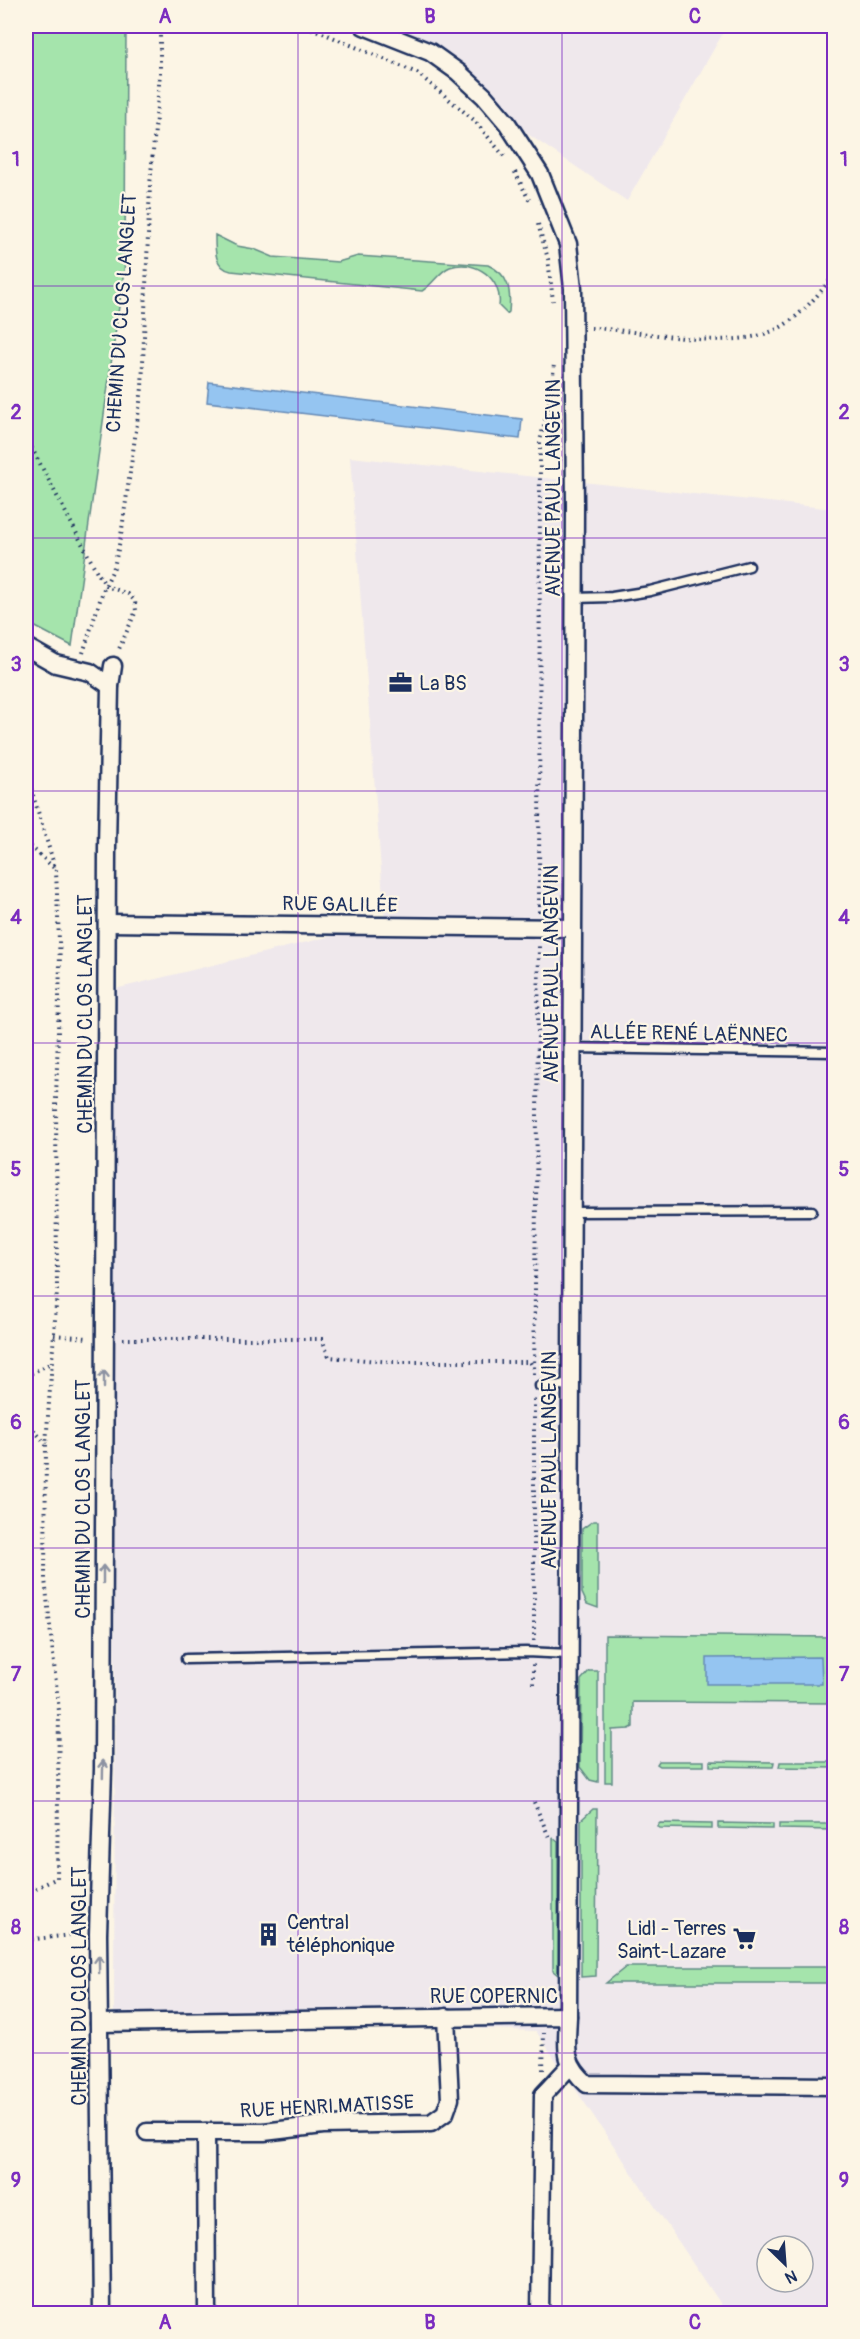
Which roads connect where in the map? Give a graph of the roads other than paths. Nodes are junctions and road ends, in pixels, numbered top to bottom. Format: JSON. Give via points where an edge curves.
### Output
{"nodes":[{"id":1,"x":364,"y":26,"type":"edge"},
{"id":2,"x":749,"y":566,"type":"dead end"},
{"id":3,"x":574,"y":598,"type":"junction"},
{"id":4,"x":26,"y":648,"type":"edge"},
{"id":5,"x":113,"y":666,"type":"road end"},
{"id":6,"x":110,"y":686,"type":"junction"},
{"id":7,"x":107,"y":923,"type":"junction"},
{"id":8,"x":572,"y":928,"type":"junction"},
{"id":9,"x":571,"y":1048,"type":"junction"},
{"id":10,"x":834,"y":1052,"type":"edge"},
{"id":11,"x":812,"y":1210,"type":"dead end"},
{"id":12,"x":571,"y":1212,"type":"junction"},
{"id":13,"x":537,"y":1385,"type":"road end"},
{"id":14,"x":571,"y":1385,"type":"junction"},
{"id":15,"x":569,"y":1654,"type":"junction"},
{"id":16,"x":186,"y":1659,"type":"dead end"},
{"id":17,"x":568,"y":2016,"type":"junction"},
{"id":18,"x":446,"y":2017,"type":"junction"},
{"id":19,"x":99,"y":2023,"type":"junction"},
{"id":20,"x":570,"y":2066,"type":"junction"},
{"id":21,"x":834,"y":2086,"type":"edge"},
{"id":22,"x":147,"y":2132,"type":"dead end"},
{"id":23,"x":206,"y":2132,"type":"junction"},
{"id":24,"x":102,"y":2313,"type":"edge"},
{"id":25,"x":207,"y":2313,"type":"edge"},
{"id":26,"x":540,"y":2313,"type":"edge"}],
"edges":[{"from":1,"to":3,"type":"street","name":"AVENUE PAUL LANGEVIN","via":[[430,52],[458,72],[491,105],[527,152],[568,244],[573,288]]},
{"from":2,"to":3,"type":"lane","via":[[650,591]]},
{"from":3,"to":8,"type":"street","name":"AVENUE PAUL LANGEVIN"},
{"from":4,"to":6,"type":"street","via":[[56,664],[90,672]]},
{"from":5,"to":6,"type":"street","name":"CHEMIN DU CLOS LANGLET"},
{"from":6,"to":7,"type":"street","name":"CHEMIN DU CLOS LANGLET"},
{"from":7,"to":8,"type":"street","name":"RUE GALILÉE"},
{"from":19,"to":7,"type":"street","name":"CHEMIN DU CLOS LANGLET","one_way":true},
{"from":8,"to":9,"type":"street","name":"AVENUE PAUL LANGEVIN"},
{"from":9,"to":10,"type":"lane","name":"ALLÉE RENÉ LAËNNEC"},
{"from":9,"to":12,"type":"street","name":"AVENUE PAUL LANGEVIN"},
{"from":11,"to":12,"type":"lane"},
{"from":12,"to":14,"type":"street","name":"AVENUE PAUL LANGEVIN"},
{"from":13,"to":14,"type":"lane"},
{"from":14,"to":15,"type":"street","name":"AVENUE PAUL LANGEVIN"},
{"from":15,"to":16,"type":"lane"},
{"from":15,"to":17,"type":"street","name":"AVENUE PAUL LANGEVIN"},
{"from":17,"to":18,"type":"street","name":"RUE COPERNIC"},
{"from":17,"to":20,"type":"street","name":"RUE COPERNIC"},
{"from":18,"to":19,"type":"street","name":"RUE COPERNIC"},
{"from":18,"to":23,"type":"street","name":"RUE HENRI MATISSE","via":[[450,2099],[445,2113],[431,2123]]},
{"from":19,"to":24,"type":"street","name":"CHEMIN DU CLOS LANGLET"},
{"from":20,"to":21,"type":"street","via":[[587,2084]]},
{"from":20,"to":26,"type":"street","via":[[543,2095]]},
{"from":22,"to":23,"type":"street","name":"RUE HENRI MATISSE"},
{"from":23,"to":25,"type":"street"}]}
